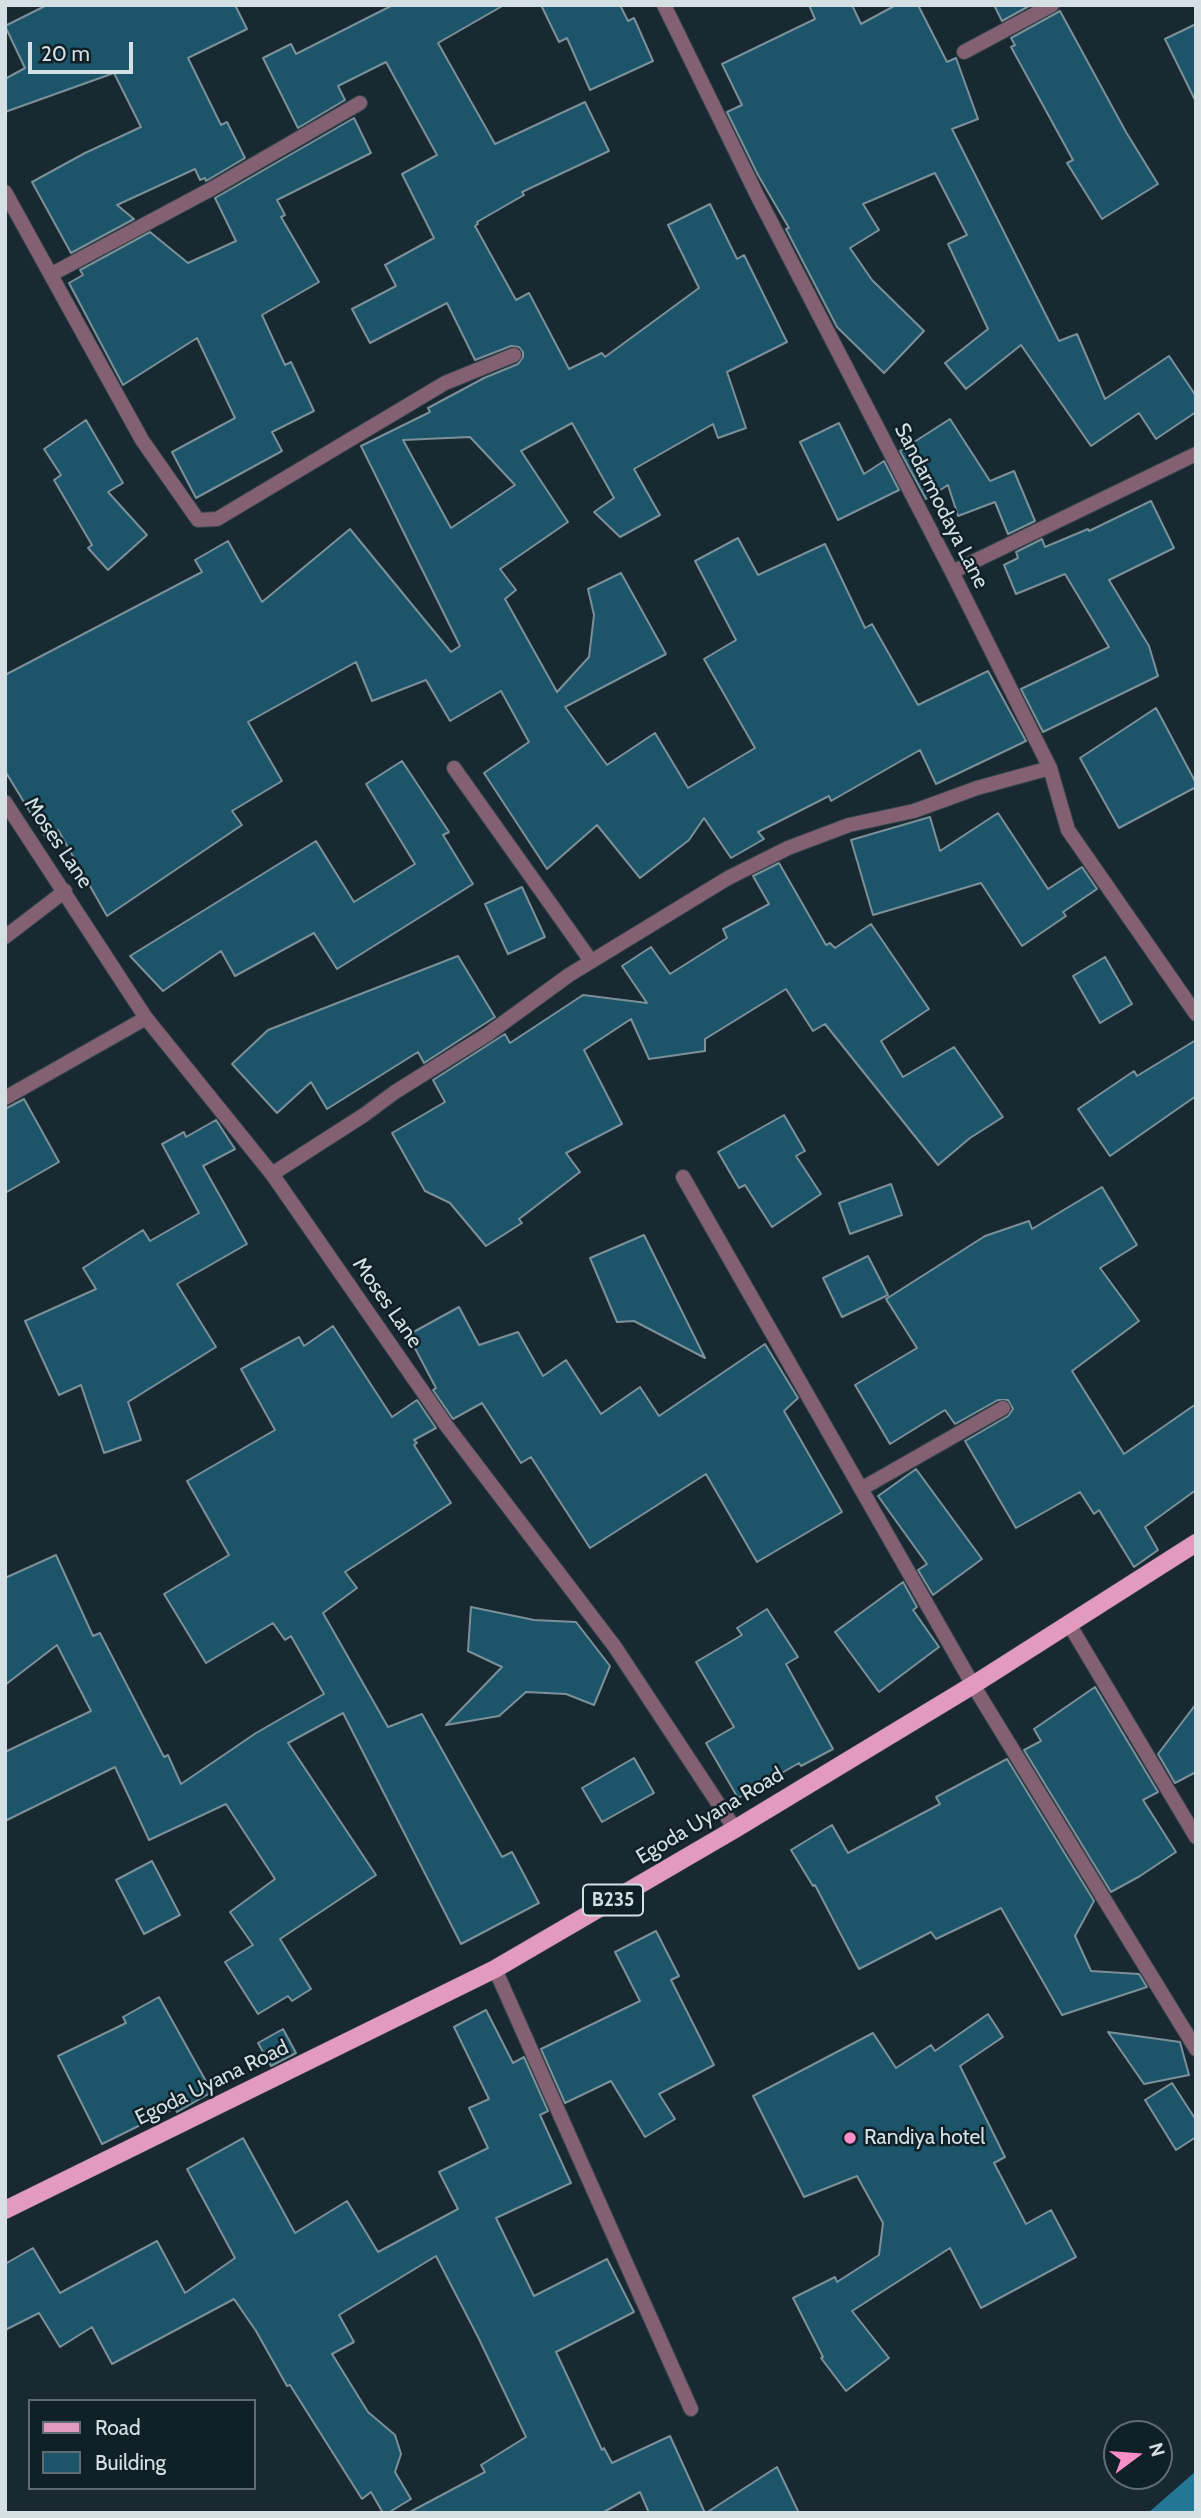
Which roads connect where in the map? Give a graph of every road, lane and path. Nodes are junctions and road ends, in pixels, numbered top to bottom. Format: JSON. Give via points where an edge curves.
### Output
{"nodes":[{"id":1,"x":664,"y":5,"type":"edge"},
{"id":2,"x":1052,"y":5,"type":"edge"},
{"id":3,"x":964,"y":52,"type":"dead end"},
{"id":4,"x":360,"y":103,"type":"dead end"},
{"id":5,"x":5,"y":191,"type":"edge"},
{"id":6,"x":52,"y":274,"type":"junction"},
{"id":7,"x":514,"y":355,"type":"dead end"},
{"id":8,"x":1196,"y":454,"type":"edge"},
{"id":9,"x":952,"y":572,"type":"junction"},
{"id":10,"x":454,"y":768,"type":"dead end"},
{"id":11,"x":1050,"y":768,"type":"junction"},
{"id":12,"x":5,"y":802,"type":"edge"},
{"id":13,"x":65,"y":891,"type":"junction"},
{"id":14,"x":5,"y":937,"type":"edge"},
{"id":15,"x":590,"y":961,"type":"junction"},
{"id":16,"x":1196,"y":1014,"type":"edge"},
{"id":17,"x":146,"y":1018,"type":"junction"},
{"id":18,"x":5,"y":1098,"type":"edge"},
{"id":19,"x":272,"y":1174,"type":"junction"},
{"id":20,"x":683,"y":1177,"type":"dead end"},
{"id":21,"x":1003,"y":1408,"type":"dead end"},
{"id":22,"x":861,"y":1489,"type":"junction"},
{"id":23,"x":1196,"y":1543,"type":"edge"},
{"id":24,"x":1069,"y":1624,"type":"junction"},
{"id":25,"x":973,"y":1685,"type":"junction"},
{"id":26,"x":735,"y":1829,"type":"junction"},
{"id":27,"x":1196,"y":1837,"type":"edge"},
{"id":28,"x":495,"y":1969,"type":"junction"},
{"id":29,"x":1196,"y":2049,"type":"edge"},
{"id":30,"x":5,"y":2210,"type":"edge"},
{"id":31,"x":691,"y":2409,"type":"dead end"}],
"edges":[{"from":1,"to":9,"type":"street","name":"Sandarmodaya Lane"},
{"from":2,"to":3,"type":"street"},
{"from":4,"to":6,"type":"street"},
{"from":5,"to":6,"type":"street"},
{"from":6,"to":7,"type":"street","via":[[142,440],[198,520],[217,519],[445,383]]},
{"from":8,"to":9,"type":"street"},
{"from":9,"to":11,"type":"street","name":"Sandarmodaya Lane"},
{"from":10,"to":15,"type":"street"},
{"from":11,"to":15,"type":"street","via":[[914,811],[849,825],[789,848],[728,878]]},
{"from":11,"to":16,"type":"street","name":"Sandarmodaya Lane","via":[[1068,830]]},
{"from":12,"to":13,"type":"street","name":"Moses Lane"},
{"from":13,"to":14,"type":"street"},
{"from":13,"to":17,"type":"street","name":"Moses Lane"},
{"from":15,"to":19,"type":"street","via":[[488,1034]]},
{"from":17,"to":18,"type":"street"},
{"from":17,"to":19,"type":"street","name":"Moses Lane"},
{"from":19,"to":26,"type":"street","name":"Moses Lane","via":[[446,1425],[615,1647]]},
{"from":20,"to":22,"type":"street"},
{"from":21,"to":22,"type":"street"},
{"from":22,"to":25,"type":"street"},
{"from":23,"to":24,"type":"main road","name":"Egoda Uyana Road","number":"B235"},
{"from":24,"to":25,"type":"main road","name":"Egoda Uyana Road","number":"B235"},
{"from":24,"to":27,"type":"street"},
{"from":25,"to":26,"type":"main road","name":"Egoda Uyana Road","number":"B235"},
{"from":25,"to":29,"type":"street"},
{"from":26,"to":28,"type":"main road","name":"Egoda Uyana Road","number":"B235"},
{"from":28,"to":30,"type":"main road","name":"Egoda Uyana Road","number":"B235"},
{"from":28,"to":31,"type":"street"}]}
